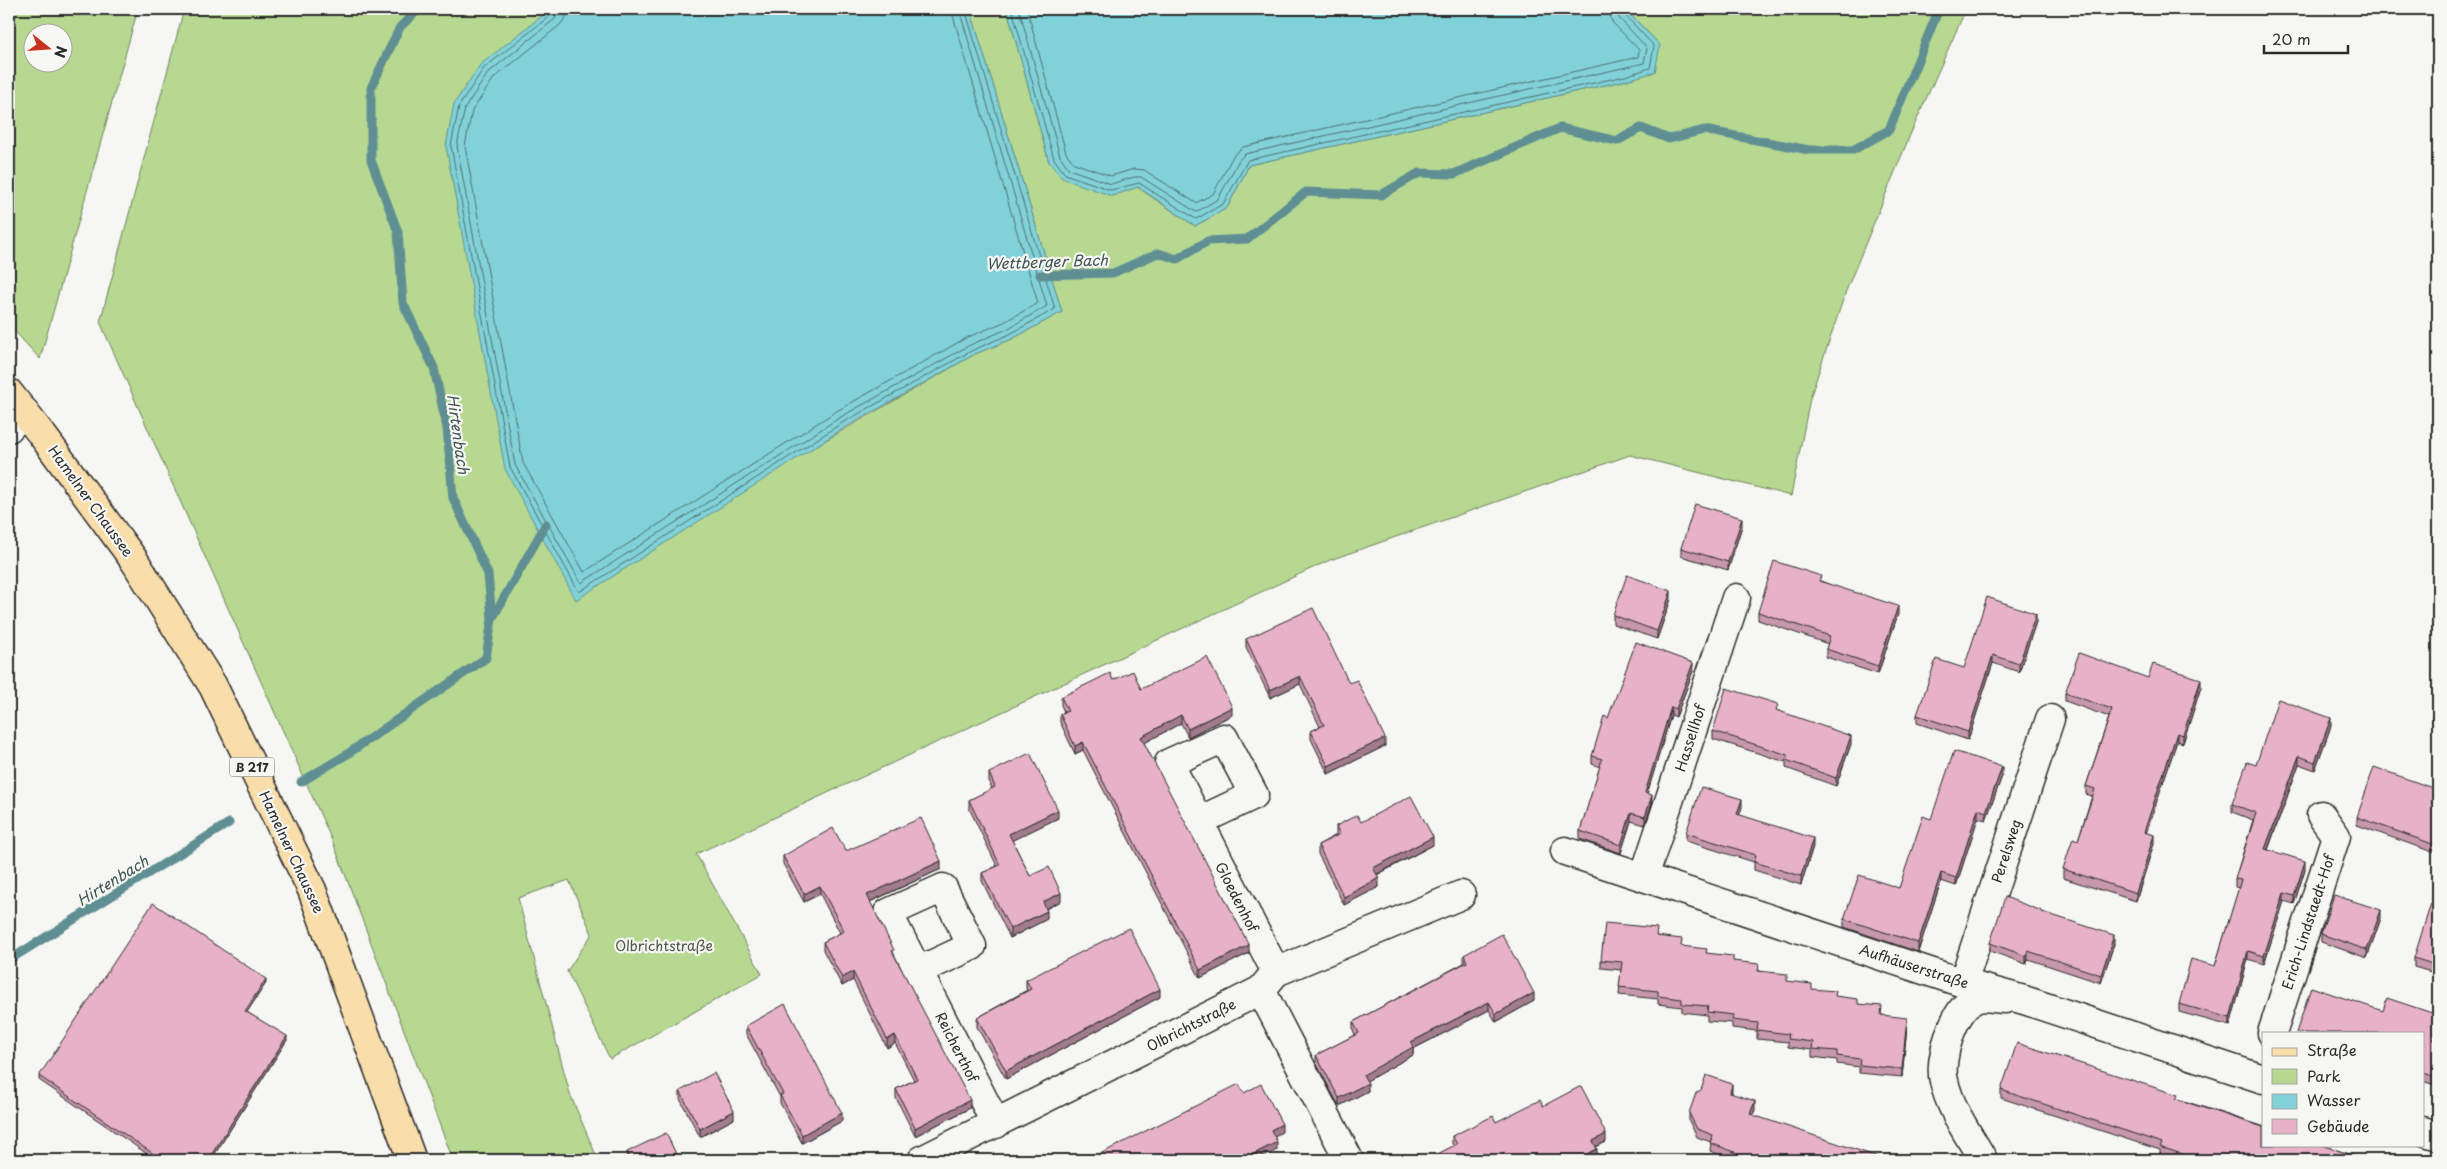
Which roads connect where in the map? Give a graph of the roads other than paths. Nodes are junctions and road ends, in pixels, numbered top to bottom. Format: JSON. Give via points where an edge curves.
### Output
{"nodes":[{"id":1,"x":14,"y":411,"type":"edge"},
{"id":2,"x":1736,"y":598,"type":"dead end"},
{"id":3,"x":2050,"y":719,"type":"dead end"},
{"id":4,"x":2321,"y":815,"type":"dead end"},
{"id":5,"x":1199,"y":821,"type":"dead end"},
{"id":6,"x":1565,"y":851,"type":"dead end"},
{"id":7,"x":1644,"y":877,"type":"junction"},
{"id":8,"x":1461,"y":895,"type":"dead end"},
{"id":9,"x":918,"y":971,"type":"dead end"},
{"id":10,"x":1268,"y":981,"type":"junction"},
{"id":11,"x":1963,"y":983,"type":"junction"},
{"id":12,"x":2024,"y":1000,"type":"junction"},
{"id":13,"x":2272,"y":1032,"type":"edge"},
{"id":14,"x":2261,"y":1072,"type":"edge"},
{"id":15,"x":996,"y":1124,"type":"junction"},
{"id":16,"x":2424,"y":1131,"type":"edge"},
{"id":17,"x":2438,"y":1136,"type":"edge"},
{"id":18,"x":412,"y":1160,"type":"edge"},
{"id":19,"x":922,"y":1160,"type":"edge"},
{"id":20,"x":1349,"y":1160,"type":"edge"},
{"id":21,"x":1983,"y":1160,"type":"edge"}],
"edges":[{"from":1,"to":18,"type":"main road","name":"Hamelner Chaussee","number":"B 217","via":[[134,560],[213,686],[312,890]]},
{"from":2,"to":7,"type":"street","name":"Hassellhof"},
{"from":3,"to":11,"type":"street","name":"Perelsweg"},
{"from":4,"to":13,"type":"street","name":"Erich-Lindstaedt-Hof","via":[[2336,836]]},
{"from":5,"to":10,"type":"street","name":"Gloedenhof"},
{"from":6,"to":7,"type":"street","name":"Aufhäuserstraße"},
{"from":7,"to":11,"type":"street","name":"Aufhäuserstraße"},
{"from":8,"to":10,"type":"street","name":"Olbrichtstraße"},
{"from":9,"to":15,"type":"street","name":"Reicherthof"},
{"from":10,"to":15,"type":"street","name":"Olbrichtstraße"},
{"from":10,"to":20,"type":"street","name":"Gloedenhof"},
{"from":11,"to":12,"type":"street","name":"Aufhäuserstraße"},
{"from":12,"to":14,"type":"street","name":"Aufhäuserstraße"},
{"from":12,"to":21,"type":"street","via":[[1977,998],[1958,1013],[1944,1054],[1943,1080],[1952,1105]]},
{"from":15,"to":19,"type":"street","name":"Olbrichtstraße"},
{"from":16,"to":17,"type":"street"}]}
